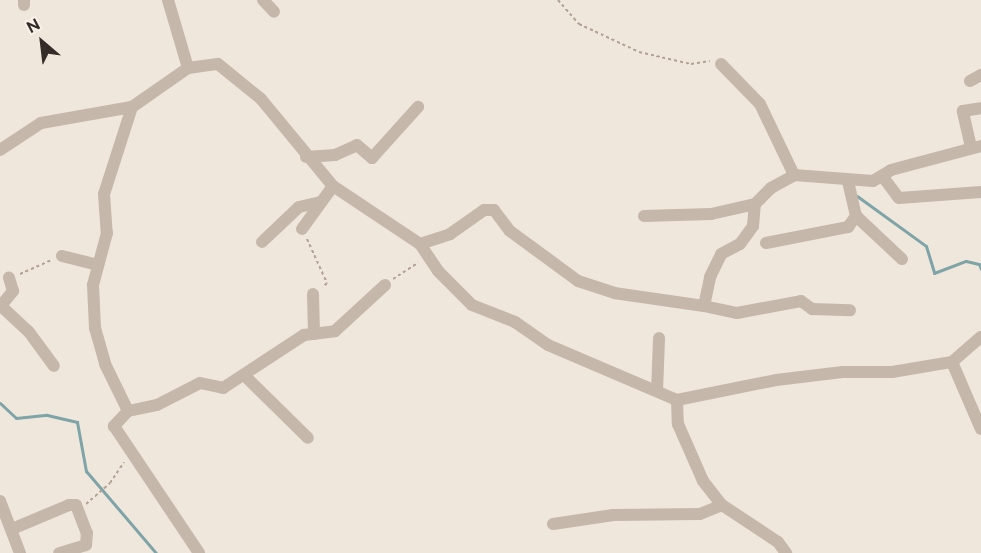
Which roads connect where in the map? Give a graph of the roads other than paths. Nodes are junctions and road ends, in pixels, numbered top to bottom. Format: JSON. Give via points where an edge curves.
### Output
{"nodes":[{"id":1,"x":168,"y":0,"type":"edge"},
{"id":2,"x":263,"y":0,"type":"edge"},
{"id":3,"x":274,"y":12,"type":"dead end"},
{"id":4,"x":721,"y":64,"type":"road end"},
{"id":5,"x":188,"y":68,"type":"junction"},
{"id":6,"x":132,"y":107,"type":"junction"},
{"id":7,"x":418,"y":107,"type":"dead end"},
{"id":8,"x":981,"y":108,"type":"edge"},
{"id":9,"x":976,"y":146,"type":"edge"},
{"id":10,"x":0,"y":150,"type":"edge"},
{"id":11,"x":306,"y":157,"type":"junction"},
{"id":12,"x":794,"y":175,"type":"junction"},
{"id":13,"x":883,"y":177,"type":"junction"},
{"id":14,"x":848,"y":180,"type":"junction"},
{"id":15,"x":333,"y":186,"type":"junction"},
{"id":16,"x":981,"y":192,"type":"edge"},
{"id":17,"x":321,"y":202,"type":"junction"},
{"id":18,"x":755,"y":204,"type":"junction"},
{"id":19,"x":644,"y":216,"type":"dead end"},
{"id":20,"x":855,"y":216,"type":"junction"},
{"id":21,"x":302,"y":229,"type":"road end"},
{"id":22,"x":262,"y":242,"type":"dead end"},
{"id":23,"x":766,"y":243,"type":"dead end"},
{"id":24,"x":420,"y":244,"type":"junction"},
{"id":25,"x":62,"y":256,"type":"road end"},
{"id":26,"x":902,"y":260,"type":"dead end"},
{"id":27,"x":98,"y":265,"type":"junction"},
{"id":28,"x":9,"y":278,"type":"road end"},
{"id":29,"x":385,"y":285,"type":"road end"},
{"id":30,"x":313,"y":294,"type":"road end"},
{"id":31,"x":704,"y":306,"type":"junction"},
{"id":32,"x":1,"y":307,"type":"edge"},
{"id":33,"x":850,"y":310,"type":"dead end"},
{"id":34,"x":314,"y":334,"type":"junction"},
{"id":35,"x":981,"y":337,"type":"edge"},
{"id":36,"x":660,"y":338,"type":"dead end"},
{"id":37,"x":952,"y":362,"type":"junction"},
{"id":38,"x":54,"y":366,"type":"dead end"},
{"id":39,"x":245,"y":376,"type":"junction"},
{"id":40,"x":657,"y":391,"type":"junction"},
{"id":41,"x":677,"y":400,"type":"junction"},
{"id":42,"x":128,"y":411,"type":"junction"},
{"id":43,"x":981,"y":429,"type":"edge"},
{"id":44,"x":308,"y":438,"type":"dead end"},
{"id":45,"x":0,"y":501,"type":"edge"},
{"id":46,"x":722,"y":505,"type":"junction"},
{"id":47,"x":553,"y":524,"type":"dead end"},
{"id":48,"x":12,"y":529,"type":"junction"},
{"id":49,"x":20,"y":553,"type":"edge"},
{"id":50,"x":59,"y":553,"type":"edge"},
{"id":51,"x":199,"y":553,"type":"edge"},
{"id":52,"x":786,"y":553,"type":"edge"}],
"edges":[{"from":1,"to":5,"type":"street"},
{"from":2,"to":3,"type":"street"},
{"from":4,"to":12,"type":"street","via":[[760,104]]},
{"from":5,"to":6,"type":"street"},
{"from":5,"to":11,"type":"street","via":[[218,64],[237,77],[261,99]]},
{"from":6,"to":10,"type":"street","via":[[41,123]]},
{"from":6,"to":27,"type":"street","via":[[104,194],[107,233]]},
{"from":7,"to":11,"type":"street","via":[[372,158],[357,145],[335,155]]},
{"from":8,"to":9,"type":"street","via":[[963,111]]},
{"from":9,"to":13,"type":"street","via":[[891,170]]},
{"from":11,"to":15,"type":"street"},
{"from":12,"to":14,"type":"street"},
{"from":12,"to":18,"type":"street"},
{"from":13,"to":14,"type":"street","via":[[873,181]]},
{"from":13,"to":16,"type":"street","via":[[899,198]]},
{"from":14,"to":20,"type":"street"},
{"from":15,"to":17,"type":"street"},
{"from":15,"to":24,"type":"street"},
{"from":17,"to":21,"type":"street"},
{"from":17,"to":22,"type":"street","via":[[299,207]]},
{"from":18,"to":19,"type":"street","via":[[711,214]]},
{"from":18,"to":31,"type":"street","via":[[753,226],[740,244],[721,254],[710,277]]},
{"from":20,"to":23,"type":"street","via":[[848,227]]},
{"from":20,"to":26,"type":"street"},
{"from":24,"to":31,"type":"street","via":[[450,234],[484,210],[494,210],[510,231],[578,281],[614,293]]},
{"from":24,"to":40,"type":"street","via":[[472,305],[515,322],[548,345]]},
{"from":25,"to":27,"type":"street"},
{"from":27,"to":42,"type":"street","via":[[93,285],[95,328],[105,364]]},
{"from":28,"to":32,"type":"street","via":[[13,291]]},
{"from":29,"to":34,"type":"street","via":[[335,331]]},
{"from":30,"to":34,"type":"street"},
{"from":31,"to":33,"type":"street","via":[[737,313],[801,301],[812,309]]},
{"from":32,"to":38,"type":"street","via":[[29,332]]},
{"from":34,"to":39,"type":"street","via":[[283,346]]},
{"from":35,"to":37,"type":"street"},
{"from":36,"to":40,"type":"street"},
{"from":37,"to":41,"type":"street","via":[[892,372],[843,372],[776,380]]},
{"from":37,"to":43,"type":"street"},
{"from":39,"to":42,"type":"street","via":[[223,387],[200,383],[157,405]]},
{"from":39,"to":44,"type":"street"},
{"from":40,"to":41,"type":"street"},
{"from":41,"to":46,"type":"street","via":[[678,424],[691,460]]},
{"from":42,"to":51,"type":"street","via":[[114,426]]},
{"from":45,"to":48,"type":"street"},
{"from":46,"to":47,"type":"street","via":[[700,513],[614,515]]},
{"from":46,"to":52,"type":"street","via":[[778,542]]},
{"from":48,"to":49,"type":"street"},
{"from":48,"to":50,"type":"street","via":[[76,505],[87,533],[86,545]]}]}
